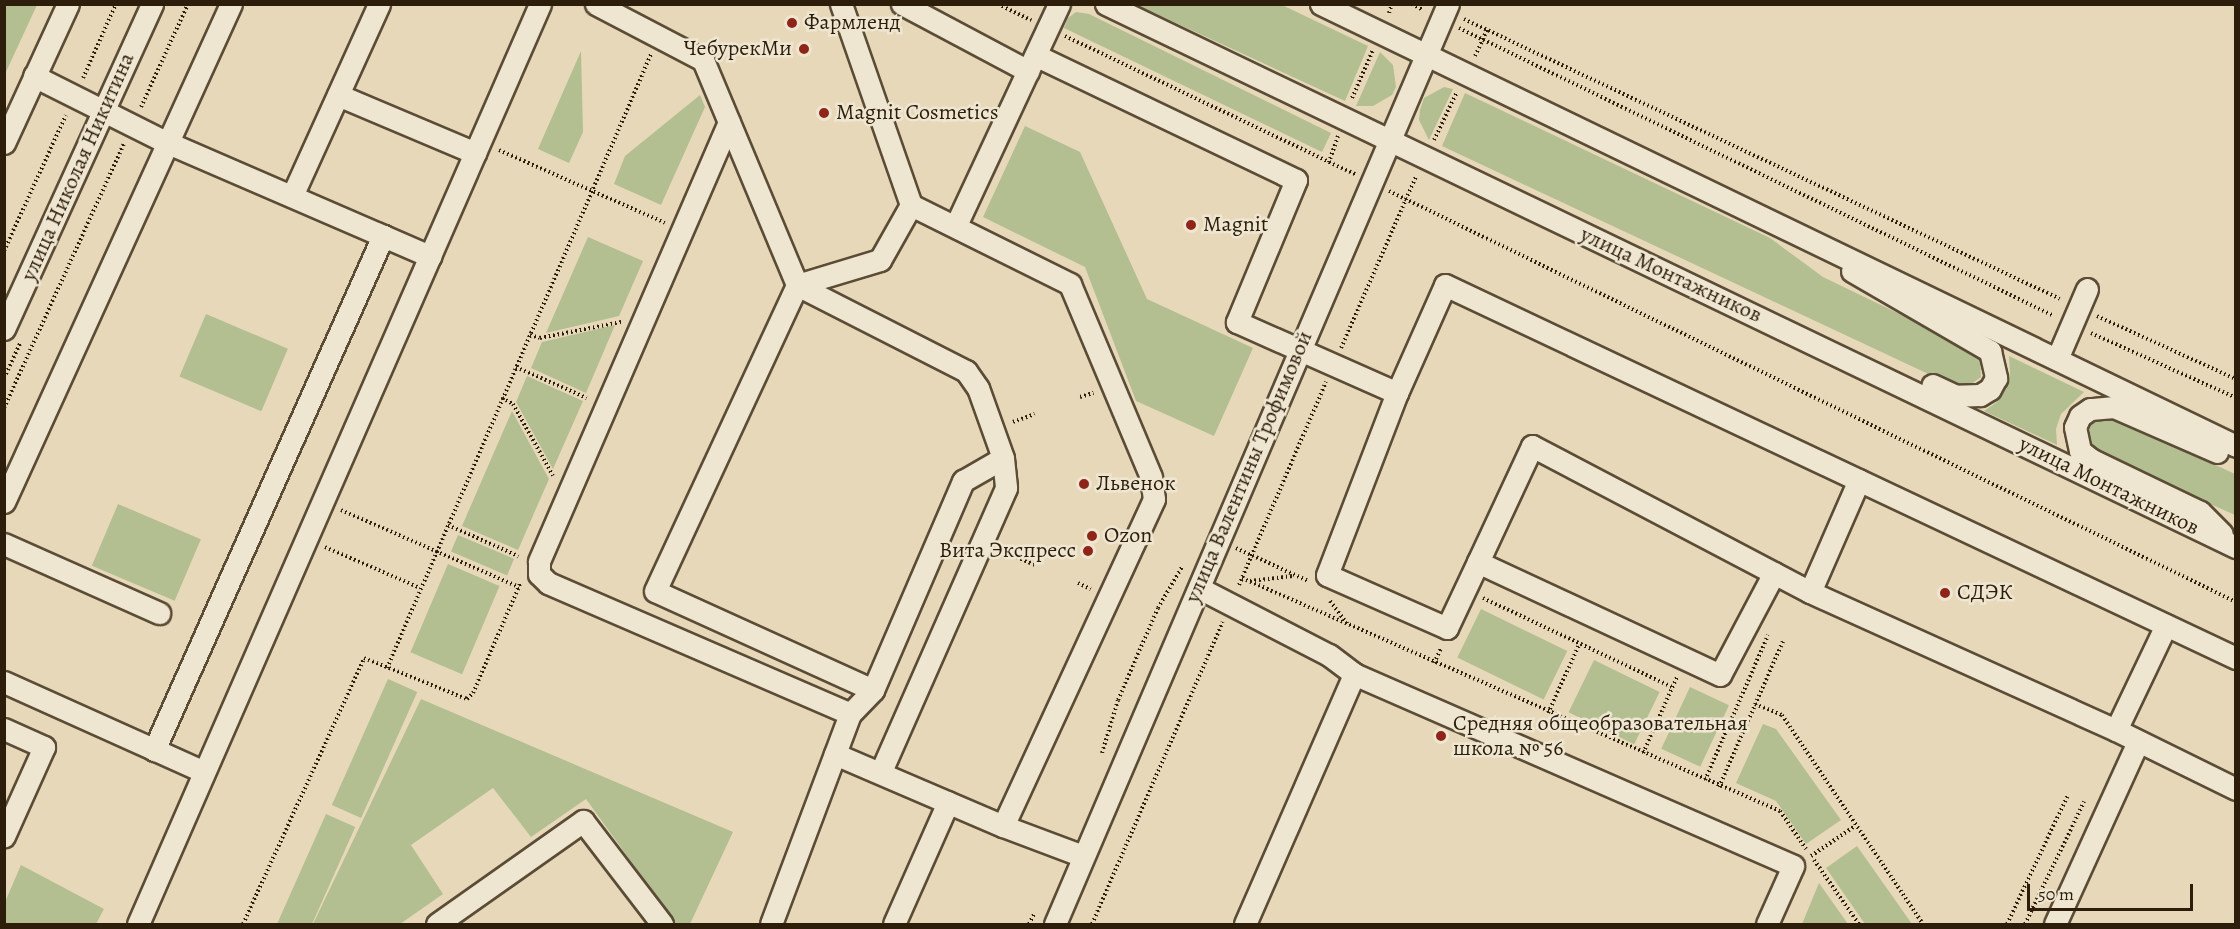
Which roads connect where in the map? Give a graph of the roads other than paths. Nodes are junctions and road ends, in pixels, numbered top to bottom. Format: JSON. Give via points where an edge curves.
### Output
{"nodes":[{"id":1,"x":68,"y":4,"type":"edge"},
{"id":2,"x":152,"y":4,"type":"edge"},
{"id":3,"x":231,"y":4,"type":"edge"},
{"id":4,"x":379,"y":4,"type":"edge"},
{"id":5,"x":540,"y":4,"type":"edge"},
{"id":6,"x":596,"y":4,"type":"edge"},
{"id":7,"x":841,"y":4,"type":"edge"},
{"id":8,"x":902,"y":4,"type":"edge"},
{"id":9,"x":1059,"y":4,"type":"edge"},
{"id":10,"x":1106,"y":4,"type":"edge"},
{"id":11,"x":1321,"y":4,"type":"edge"},
{"id":12,"x":1445,"y":12,"type":"edge"},
{"id":13,"x":1426,"y":54,"type":"junction"},
{"id":14,"x":1033,"y":64,"type":"junction"},
{"id":15,"x":34,"y":76,"type":"junction"},
{"id":16,"x":338,"y":95,"type":"junction"},
{"id":17,"x":103,"y":111,"type":"junction"},
{"id":18,"x":729,"y":122,"type":"junction"},
{"id":19,"x":1389,"y":141,"type":"junction"},
{"id":20,"x":166,"y":142,"type":"junction"},
{"id":21,"x":4,"y":143,"type":"edge"},
{"id":22,"x":477,"y":147,"type":"junction"},
{"id":23,"x":292,"y":196,"type":"junction"},
{"id":24,"x":911,"y":205,"type":"junction"},
{"id":25,"x":956,"y":225,"type":"junction"},
{"id":26,"x":383,"y":236,"type":"junction"},
{"id":27,"x":1812,"y":241,"type":"junction"},
{"id":28,"x":430,"y":256,"type":"junction"},
{"id":29,"x":797,"y":285,"type":"junction"},
{"id":30,"x":2078,"y":307,"type":"road end"},
{"id":31,"x":4,"y":329,"type":"edge"},
{"id":32,"x":1819,"y":345,"type":"junction"},
{"id":33,"x":1298,"y":351,"type":"junction"},
{"id":34,"x":2057,"y":359,"type":"junction"},
{"id":35,"x":1397,"y":393,"type":"junction"},
{"id":36,"x":2235,"y":446,"type":"edge"},
{"id":37,"x":2235,"y":456,"type":"edge"},
{"id":38,"x":1003,"y":458,"type":"junction"},
{"id":39,"x":1859,"y":480,"type":"junction"},
{"id":40,"x":4,"y":502,"type":"edge"},
{"id":41,"x":4,"y":544,"type":"edge"},
{"id":42,"x":2235,"y":547,"type":"edge"},
{"id":43,"x":1478,"y":562,"type":"junction"},
{"id":44,"x":1774,"y":573,"type":"junction"},
{"id":45,"x":1199,"y":588,"type":"junction"},
{"id":46,"x":1810,"y":592,"type":"junction"},
{"id":47,"x":159,"y":613,"type":"dead end"},
{"id":48,"x":2166,"y":625,"type":"junction"},
{"id":49,"x":2235,"y":658,"type":"edge"},
{"id":50,"x":1354,"y":674,"type":"junction"},
{"id":51,"x":4,"y":682,"type":"edge"},
{"id":52,"x":873,"y":690,"type":"junction"},
{"id":53,"x":850,"y":714,"type":"junction"},
{"id":54,"x":4,"y":729,"type":"edge"},
{"id":55,"x":2116,"y":730,"type":"junction"},
{"id":56,"x":2138,"y":742,"type":"junction"},
{"id":57,"x":154,"y":750,"type":"junction"},
{"id":58,"x":835,"y":754,"type":"junction"},
{"id":59,"x":204,"y":772,"type":"junction"},
{"id":60,"x":881,"y":772,"type":"junction"},
{"id":61,"x":2235,"y":789,"type":"edge"},
{"id":62,"x":948,"y":802,"type":"junction"},
{"id":63,"x":1003,"y":826,"type":"junction"},
{"id":64,"x":4,"y":836,"type":"edge"},
{"id":65,"x":1083,"y":856,"type":"junction"},
{"id":66,"x":138,"y":924,"type":"edge"},
{"id":67,"x":437,"y":924,"type":"edge"},
{"id":68,"x":662,"y":924,"type":"edge"},
{"id":69,"x":771,"y":924,"type":"edge"},
{"id":70,"x":894,"y":924,"type":"edge"},
{"id":71,"x":1055,"y":924,"type":"edge"},
{"id":72,"x":1245,"y":924,"type":"edge"},
{"id":73,"x":1767,"y":924,"type":"edge"},
{"id":74,"x":2055,"y":924,"type":"edge"}],
"edges":[{"from":1,"to":15,"type":"street"},
{"from":2,"to":17,"type":"street","name":"улица Николая Никитина"},
{"from":3,"to":20,"type":"street"},
{"from":4,"to":16,"type":"street"},
{"from":5,"to":22,"type":"street"},
{"from":6,"to":18,"type":"street","via":[[703,60]]},
{"from":7,"to":24,"type":"street"},
{"from":8,"to":14,"type":"street"},
{"from":9,"to":14,"type":"street"},
{"from":10,"to":19,"type":"street","name":"улица Монтажников"},
{"from":11,"to":13,"type":"street"},
{"from":12,"to":13,"type":"street","name":"улица Валентины Трофимовой"},
{"from":13,"to":19,"type":"street","name":"улица Валентины Трофимовой"},
{"from":13,"to":27,"type":"street"},
{"from":14,"to":25,"type":"street"},
{"from":14,"to":33,"type":"street","via":[[1296,180],[1237,322]]},
{"from":15,"to":17,"type":"street"},
{"from":15,"to":21,"type":"street"},
{"from":16,"to":22,"type":"street"},
{"from":16,"to":23,"type":"street"},
{"from":17,"to":20,"type":"street"},
{"from":17,"to":31,"type":"street","name":"улица Николая Никитина"},
{"from":18,"to":29,"type":"street"},
{"from":18,"to":53,"type":"street","via":[[539,562],[539,574],[548,583]]},
{"from":19,"to":32,"type":"street","name":"улица Монтажников"},
{"from":19,"to":33,"type":"street","name":"улица Валентины Трофимовой"},
{"from":20,"to":23,"type":"street"},
{"from":20,"to":40,"type":"street"},
{"from":22,"to":28,"type":"street"},
{"from":23,"to":26,"type":"street"},
{"from":24,"to":25,"type":"street"},
{"from":24,"to":29,"type":"street","via":[[880,260]]},
{"from":25,"to":63,"type":"street","via":[[1070,284],[1151,477],[1154,499]]},
{"from":26,"to":28,"type":"street"},
{"from":26,"to":57,"type":"street"},
{"from":27,"to":32,"type":"street","via":[[1871,286],[1981,343],[1996,365],[1996,378],[1990,389],[1980,395],[1956,396],[1872,358]]},
{"from":27,"to":34,"type":"street"},
{"from":28,"to":59,"type":"street"},
{"from":29,"to":38,"type":"street","via":[[966,372],[978,388]]},
{"from":29,"to":52,"type":"street","via":[[655,591]]},
{"from":30,"to":34,"type":"street"},
{"from":32,"to":42,"type":"street","name":"улица Монтажников"},
{"from":33,"to":35,"type":"street"},
{"from":33,"to":45,"type":"street","name":"улица Валентины Трофимовой"},
{"from":34,"to":36,"type":"street"},
{"from":35,"to":39,"type":"street","via":[[1445,285]]},
{"from":35,"to":43,"type":"street","via":[[1327,575],[1447,628]]},
{"from":37,"to":42,"type":"street","via":[[2114,407],[2090,409],[2080,416],[2075,427],[2080,451],[2200,512]]},
{"from":38,"to":52,"type":"street","via":[[963,481]]},
{"from":38,"to":60,"type":"street","via":[[1005,488]]},
{"from":39,"to":46,"type":"street"},
{"from":39,"to":48,"type":"street"},
{"from":41,"to":47,"type":"street"},
{"from":43,"to":44,"type":"street","via":[[1720,675]]},
{"from":43,"to":44,"type":"street","via":[[1532,446]]},
{"from":44,"to":46,"type":"street"},
{"from":45,"to":50,"type":"street","via":[[1329,655]]},
{"from":45,"to":65,"type":"street","name":"улица Валентины Трофимовой"},
{"from":46,"to":55,"type":"street"},
{"from":48,"to":49,"type":"street"},
{"from":48,"to":55,"type":"street"},
{"from":50,"to":72,"type":"street"},
{"from":50,"to":73,"type":"street","via":[[1793,866]]},
{"from":51,"to":57,"type":"street"},
{"from":52,"to":53,"type":"street"},
{"from":53,"to":58,"type":"street"},
{"from":54,"to":64,"type":"street","via":[[44,747]]},
{"from":55,"to":56,"type":"street"},
{"from":56,"to":61,"type":"street"},
{"from":56,"to":74,"type":"street"},
{"from":57,"to":59,"type":"street"},
{"from":58,"to":60,"type":"street"},
{"from":58,"to":69,"type":"street"},
{"from":59,"to":66,"type":"street"},
{"from":60,"to":62,"type":"street"},
{"from":62,"to":63,"type":"street"},
{"from":62,"to":70,"type":"street"},
{"from":63,"to":65,"type":"street"},
{"from":65,"to":71,"type":"street","name":"улица Валентины Трофимовой"},
{"from":67,"to":68,"type":"street","via":[[583,821]]}]}
